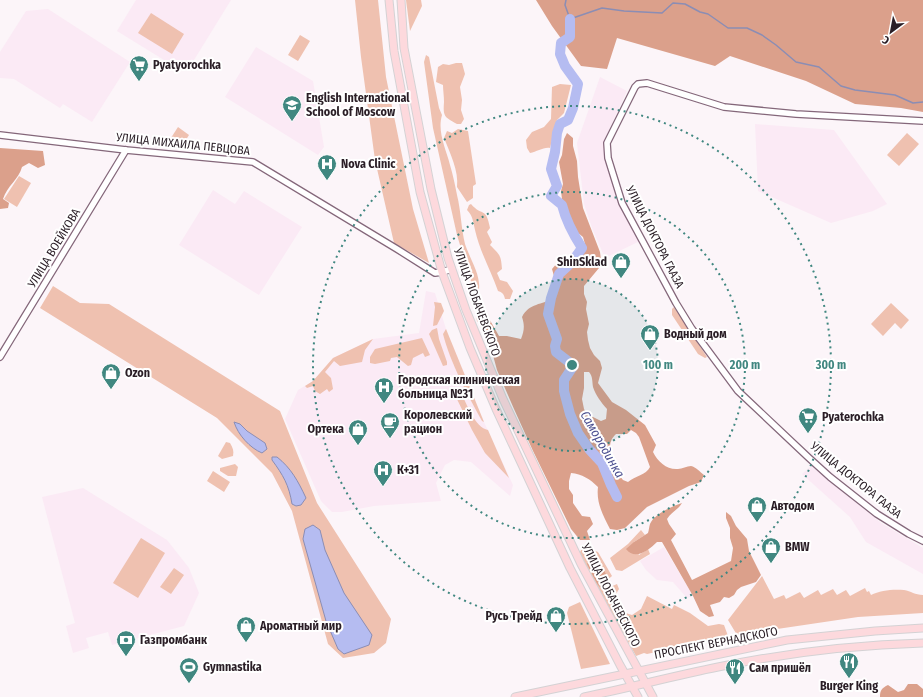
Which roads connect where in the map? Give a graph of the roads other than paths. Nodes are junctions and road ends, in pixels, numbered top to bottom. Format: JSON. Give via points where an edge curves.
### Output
{"nodes":[{"id":1,"x":389,"y":0,"type":"edge"},
{"id":2,"x":401,"y":0,"type":"edge"},
{"id":3,"x":923,"y":121,"type":"edge"},
{"id":4,"x":0,"y":135,"type":"edge"},
{"id":5,"x":126,"y":150,"type":"junction"},
{"id":6,"x":452,"y":269,"type":"junction"},
{"id":7,"x":442,"y":272,"type":"junction"},
{"id":8,"x":0,"y":357,"type":"edge"},
{"id":9,"x":923,"y":541,"type":"edge"},
{"id":10,"x":923,"y":628,"type":"edge"},
{"id":11,"x":923,"y":643,"type":"edge"},
{"id":12,"x":638,"y":670,"type":"junction"},
{"id":13,"x":625,"y":674,"type":"junction"},
{"id":14,"x":646,"y":684,"type":"junction"},
{"id":15,"x":632,"y":687,"type":"junction"},
{"id":16,"x":515,"y":697,"type":"edge"},
{"id":17,"x":584,"y":697,"type":"edge"},
{"id":18,"x":638,"y":697,"type":"edge"},
{"id":19,"x":653,"y":697,"type":"edge"}],
"edges":[{"from":1,"to":7,"type":"main road","name":"УЛИЦА ЛОБАЧЕВСКОГО","via":[[394,51],[411,146],[420,192]]},
{"from":2,"to":6,"type":"main road","name":"УЛИЦА ЛОБАЧЕВСКОГО","via":[[404,48],[420,133],[431,189]]},
{"from":3,"to":9,"type":"street","name":"УЛИЦА ДОКТОРА ГААЗА","via":[[724,107],[647,83],[638,84],[635,88],[607,142],[608,158],[626,210],[692,329],[738,391],[836,481],[877,514]]},
{"from":4,"to":5,"type":"street","name":"УЛИЦА МИХАИЛА ПЕВЦОВА"},
{"from":5,"to":7,"type":"street","name":"УЛИЦА МИХАИЛА ПЕВЦОВА","via":[[253,162],[431,271]]},
{"from":5,"to":8,"type":"street","name":"УЛИЦА ВОЕЙКОВА"},
{"from":6,"to":7,"type":"street"},
{"from":6,"to":12,"type":"main road","name":"УЛИЦА ЛОБАЧЕВСКОГО","via":[[468,316],[503,399],[582,564]]},
{"from":7,"to":13,"type":"main road","name":"УЛИЦА ЛОБАЧЕВСКОГО","via":[[496,409],[570,568]]},
{"from":10,"to":12,"type":"main road","name":"ПРОСПЕКТ ВЕРНАДСКОГО","via":[[787,640]]},
{"from":11,"to":14,"type":"main road","name":"ПРОСПЕКТ ВЕРНАДСКОГО","via":[[874,645],[789,655],[718,667]]},
{"from":12,"to":13,"type":"main road","name":"ПРОСПЕКТ ВЕРНАДСКОГО"},
{"from":12,"to":14,"type":"main road","name":"УЛИЦА ЛОБАЧЕВСКОГО"},
{"from":13,"to":15,"type":"main road","name":"УЛИЦА ЛОБАЧЕВСКОГО"},
{"from":13,"to":16,"type":"main road","name":"ПРОСПЕКТ ВЕРНАДСКОГО"},
{"from":14,"to":15,"type":"main road","name":"ПРОСПЕКТ ВЕРНАДСКОГО"},
{"from":14,"to":19,"type":"main road","name":"УЛИЦА ЛОБАЧЕВСКОГО"},
{"from":15,"to":17,"type":"main road","name":"ПРОСПЕКТ ВЕРНАДСКОГО"},
{"from":15,"to":18,"type":"main road","name":"УЛИЦА ЛОБАЧЕВСКОГО"}]}
